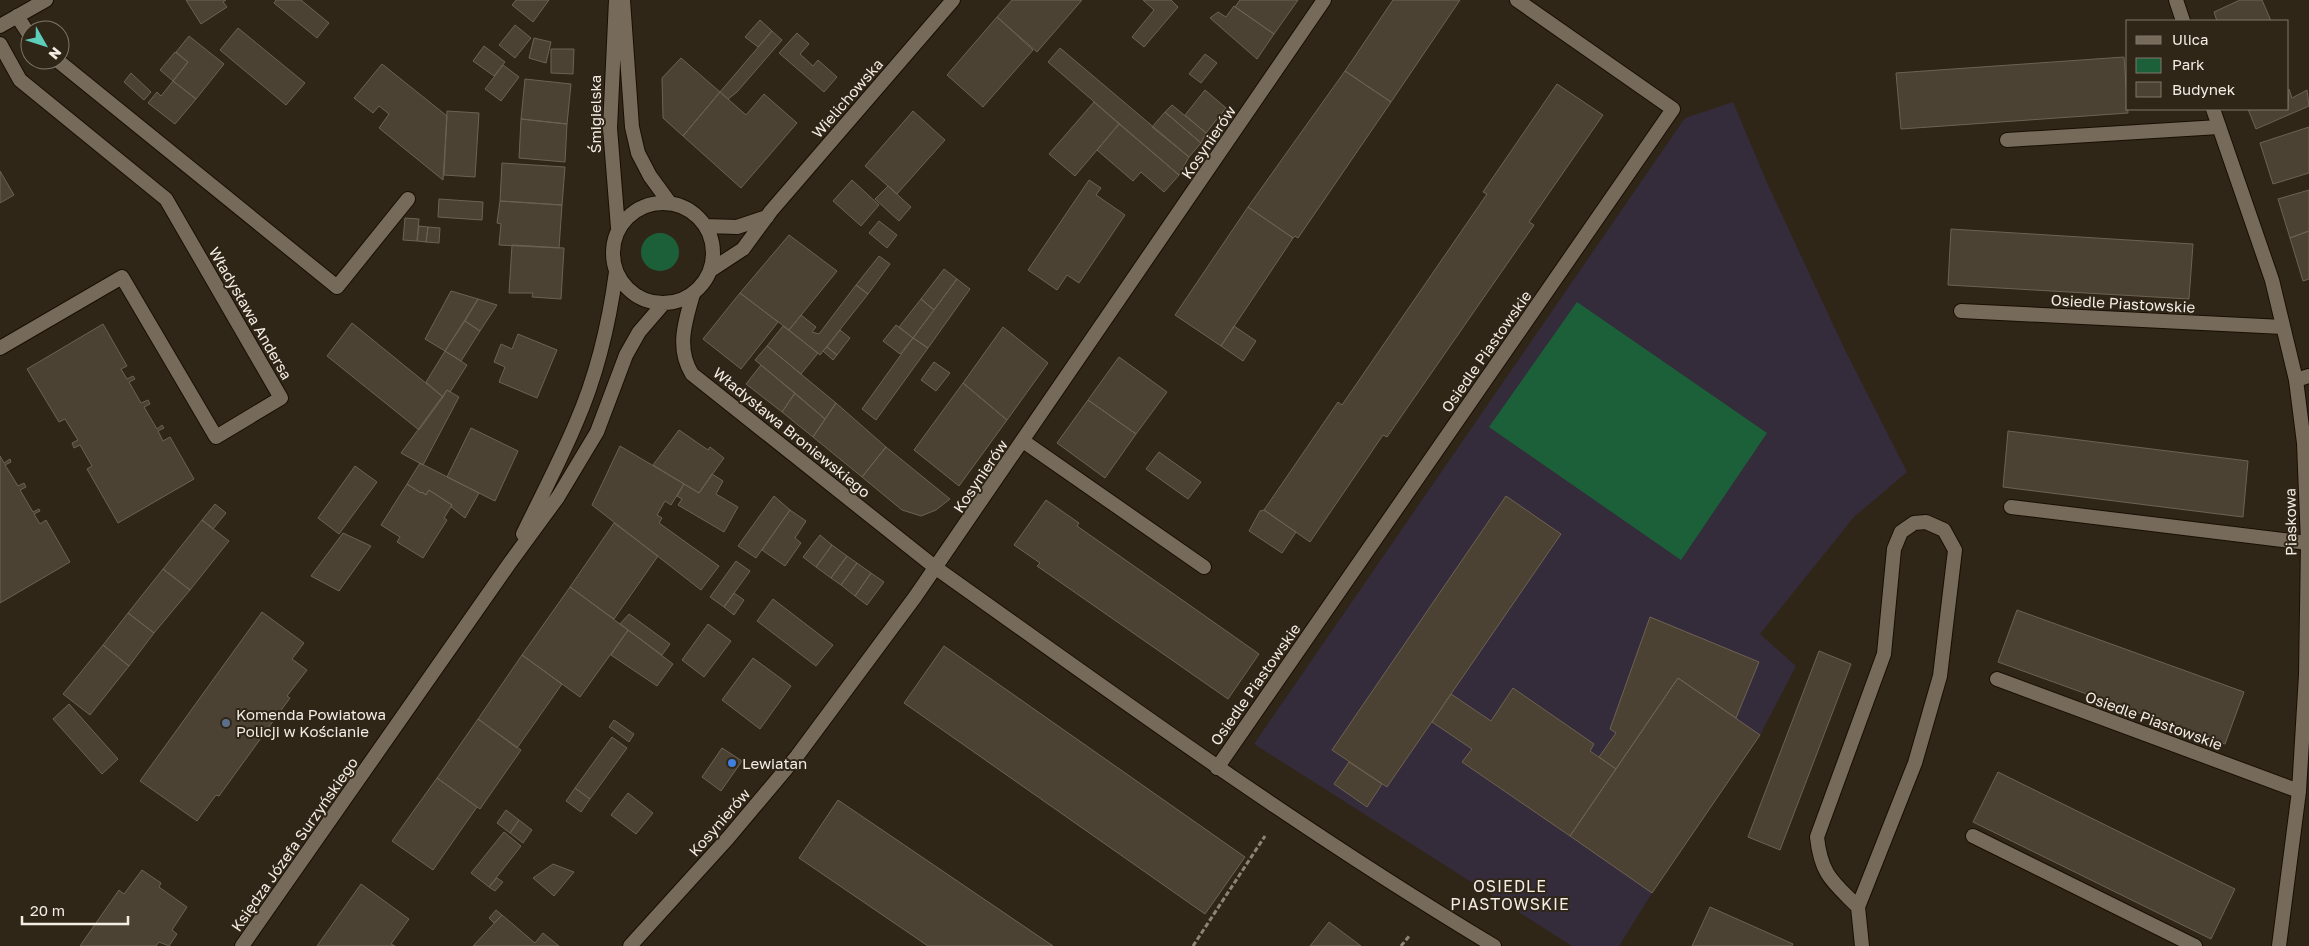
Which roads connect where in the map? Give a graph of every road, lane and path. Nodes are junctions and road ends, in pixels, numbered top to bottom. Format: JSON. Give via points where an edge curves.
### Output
{"nodes":[{"id":1,"x":46,"y":0,"type":"edge"},
{"id":2,"x":616,"y":0,"type":"edge"},
{"id":3,"x":623,"y":0,"type":"edge"},
{"id":4,"x":953,"y":0,"type":"edge"},
{"id":5,"x":1324,"y":0,"type":"edge"},
{"id":6,"x":1517,"y":0,"type":"edge"},
{"id":7,"x":2176,"y":0,"type":"edge"},
{"id":8,"x":17,"y":16,"type":"junction"},
{"id":9,"x":2183,"y":20,"type":"edge"},
{"id":10,"x":20,"y":21,"type":"edge"},
{"id":11,"x":0,"y":26,"type":"edge"},
{"id":12,"x":0,"y":44,"type":"edge"},
{"id":13,"x":69,"y":70,"type":"edge"},
{"id":14,"x":2213,"y":110,"type":"edge"},
{"id":15,"x":2219,"y":127,"type":"junction"},
{"id":16,"x":2007,"y":140,"type":"dead end"},
{"id":17,"x":408,"y":199,"type":"dead end"},
{"id":18,"x":669,"y":202,"type":"junction"},
{"id":19,"x":766,"y":217,"type":"junction"},
{"id":20,"x":706,"y":226,"type":"junction"},
{"id":21,"x":618,"y":228,"type":"junction"},
{"id":22,"x":711,"y":270,"type":"junction"},
{"id":23,"x":616,"y":272,"type":"junction"},
{"id":24,"x":692,"y":294,"type":"junction"},
{"id":25,"x":664,"y":303,"type":"junction"},
{"id":26,"x":1961,"y":311,"type":"dead end"},
{"id":27,"x":2284,"y":327,"type":"junction"},
{"id":28,"x":0,"y":348,"type":"edge"},
{"id":29,"x":2302,"y":378,"type":"edge"},
{"id":30,"x":1024,"y":441,"type":"junction"},
{"id":31,"x":2011,"y":507,"type":"dead end"},
{"id":32,"x":2308,"y":543,"type":"edge"},
{"id":33,"x":509,"y":564,"type":"junction"},
{"id":34,"x":1204,"y":567,"type":"dead end"},
{"id":35,"x":936,"y":568,"type":"junction"},
{"id":36,"x":1997,"y":679,"type":"dead end"},
{"id":37,"x":1217,"y":768,"type":"junction"},
{"id":38,"x":2299,"y":790,"type":"junction"},
{"id":39,"x":1265,"y":836,"type":"dead end"},
{"id":40,"x":1972,"y":836,"type":"dead end"},
{"id":41,"x":1858,"y":907,"type":"junction"},
{"id":42,"x":1410,"y":935,"type":"dead end"},
{"id":43,"x":247,"y":944,"type":"edge"},
{"id":44,"x":630,"y":946,"type":"edge"},
{"id":45,"x":1193,"y":946,"type":"edge"},
{"id":46,"x":1401,"y":946,"type":"edge"},
{"id":47,"x":1494,"y":946,"type":"edge"},
{"id":48,"x":1862,"y":946,"type":"edge"},
{"id":49,"x":2194,"y":946,"type":"edge"},
{"id":50,"x":2279,"y":946,"type":"edge"}],
"edges":[{"from":1,"to":8,"type":"street"},
{"from":2,"to":21,"type":"street","name":"Śmigielska","via":[[610,128]]},
{"from":3,"to":18,"type":"street","via":[[632,127],[638,153]]},
{"from":4,"to":19,"type":"street","name":"Wielichowska"},
{"from":5,"to":30,"type":"street","name":"Kosynierów"},
{"from":6,"to":37,"type":"street","name":"Osiedle Piastowskie","via":[[1673,109]]},
{"from":7,"to":9,"type":"street"},
{"from":8,"to":10,"type":"street"},
{"from":8,"to":11,"type":"street"},
{"from":12,"to":28,"type":"street","name":"Władysława Andersa","via":[[20,80],[166,199],[281,398],[216,437],[122,277]]},
{"from":13,"to":17,"type":"street","via":[[336,287]]},
{"from":14,"to":15,"type":"street","name":"Piaskowa"},
{"from":15,"to":16,"type":"street"},
{"from":15,"to":27,"type":"street","name":"Piaskowa","via":[[2272,280]]},
{"from":18,"to":20,"type":"street","via":[[697,214]]},
{"from":18,"to":21,"type":"street","via":[[640,208]]},
{"from":19,"to":20,"type":"street","via":[[737,227]]},
{"from":19,"to":22,"type":"street","name":"Wielichowska","via":[[743,249]]},
{"from":20,"to":22,"type":"street","via":[[714,255]]},
{"from":21,"to":23,"type":"street","via":[[613,258]]},
{"from":22,"to":24,"type":"street"},
{"from":23,"to":25,"type":"street","via":[[636,295]]},
{"from":23,"to":33,"type":"street","name":"Księdza Józefa Surzyńskiego","via":[[607,328],[595,372],[576,423]]},
{"from":24,"to":25,"type":"street","via":[[679,301]]},
{"from":24,"to":35,"type":"street","name":"Władysława Broniewskiego","via":[[682,334],[685,362],[692,374]]},
{"from":25,"to":33,"type":"street","name":"Księdza Józefa Surzyńskiego","via":[[639,332],[626,355],[597,432],[558,497]]},
{"from":26,"to":27,"type":"street","name":"Osiedle Piastowskie"},
{"from":27,"to":29,"type":"street","name":"Piaskowa"},
{"from":29,"to":32,"type":"street","name":"Piaskowa"},
{"from":30,"to":34,"type":"street"},
{"from":30,"to":35,"type":"street","name":"Kosynierów"},
{"from":31,"to":32,"type":"street"},
{"from":32,"to":38,"type":"street","name":"Piaskowa","via":[[2306,675]]},
{"from":33,"to":43,"type":"street","name":"Księdza Józefa Surzyńskiego"},
{"from":35,"to":37,"type":"street","name":"Osiedle Piastowskie"},
{"from":35,"to":44,"type":"street","name":"Kosynierów","via":[[797,756]]},
{"from":36,"to":38,"type":"street","name":"Osiedle Piastowskie"},
{"from":37,"to":47,"type":"street","name":"Osiedle Piastowskie","via":[[1404,892]]},
{"from":38,"to":50,"type":"street","name":"Piaskowa"},
{"from":39,"to":45,"type":"path"},
{"from":40,"to":49,"type":"street"},
{"from":41,"to":41,"type":"street","via":[[1831,880],[1820,860],[1818,838],[1884,654],[1894,549],[1901,532],[1914,523],[1926,522],[1944,530],[1955,550],[1940,676],[1915,764]]},
{"from":41,"to":48,"type":"street"},
{"from":42,"to":46,"type":"path"}]}
